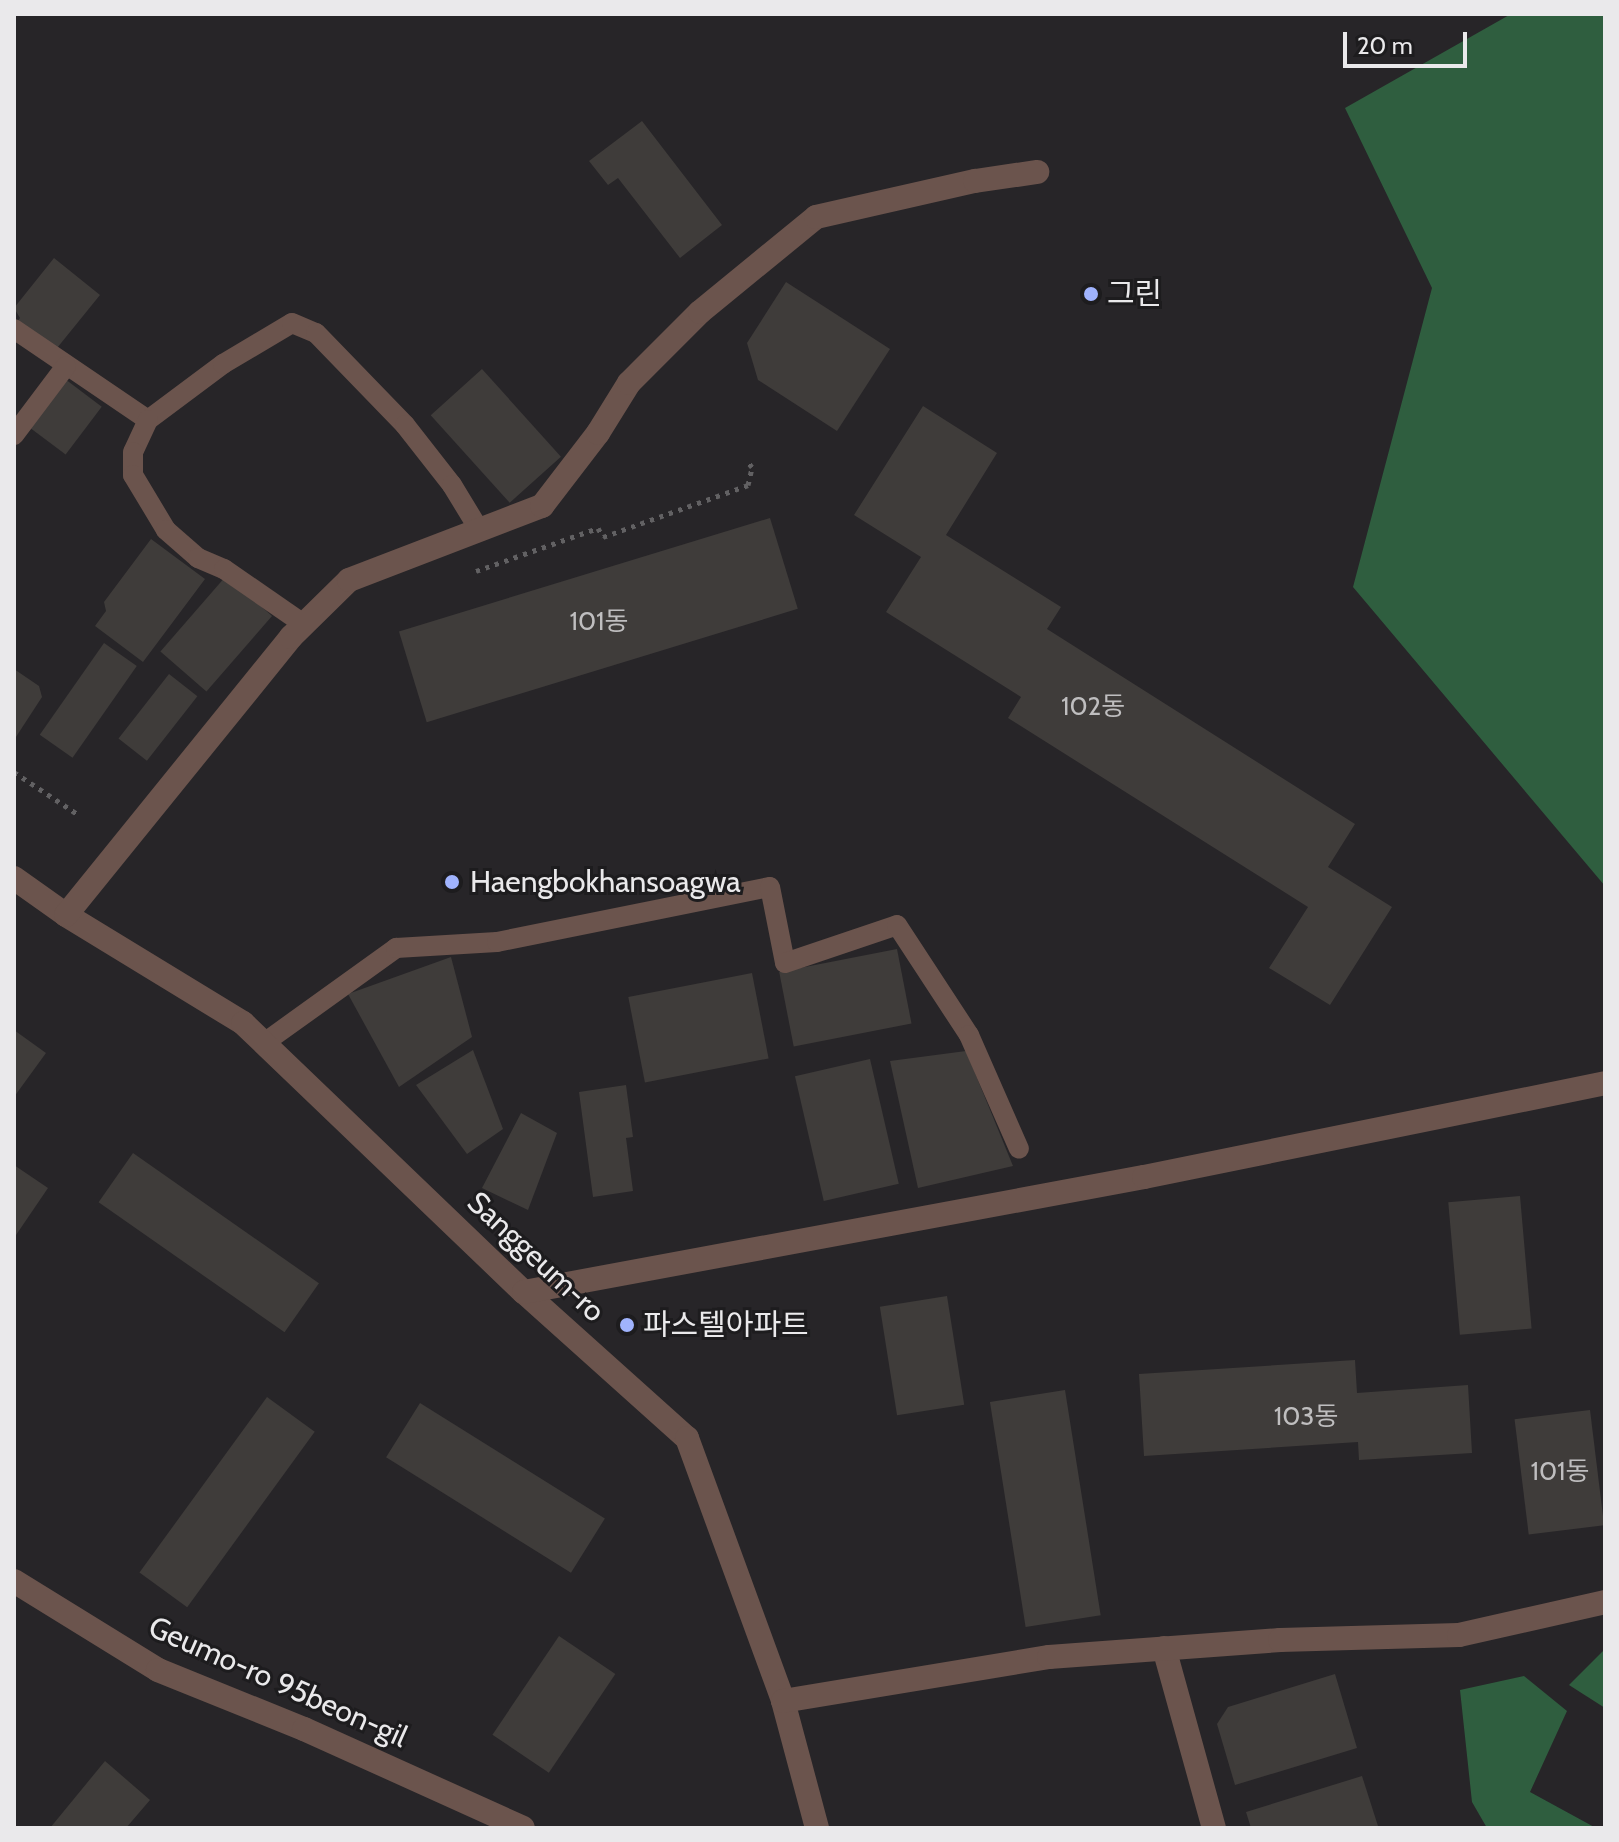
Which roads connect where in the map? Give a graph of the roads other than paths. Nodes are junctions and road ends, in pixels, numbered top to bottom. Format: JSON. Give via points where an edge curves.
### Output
{"nodes":[{"id":1,"x":1037,"y":172,"type":"dead end"},
{"id":2,"x":14,"y":329,"type":"edge"},
{"id":3,"x":66,"y":366,"type":"junction"},
{"id":4,"x":148,"y":420,"type":"junction"},
{"id":5,"x":14,"y":435,"type":"edge"},
{"id":6,"x":480,"y":531,"type":"junction"},
{"id":7,"x":305,"y":625,"type":"junction"},
{"id":8,"x":14,"y":878,"type":"edge"},
{"id":9,"x":66,"y":915,"type":"junction"},
{"id":10,"x":264,"y":1043,"type":"junction"},
{"id":11,"x":1605,"y":1083,"type":"edge"},
{"id":12,"x":1019,"y":1149,"type":"dead end"},
{"id":13,"x":524,"y":1292,"type":"junction"},
{"id":14,"x":14,"y":1581,"type":"edge"},
{"id":15,"x":1605,"y":1602,"type":"edge"},
{"id":16,"x":1164,"y":1648,"type":"junction"},
{"id":17,"x":783,"y":1701,"type":"junction"},
{"id":18,"x":523,"y":1828,"type":"edge"},
{"id":19,"x":817,"y":1828,"type":"edge"},
{"id":20,"x":1214,"y":1828,"type":"edge"}],
"edges":[{"from":1,"to":6,"type":"street","via":[[816,217],[700,312],[629,383],[542,506]]},
{"from":2,"to":3,"type":"lane"},
{"from":3,"to":4,"type":"lane"},
{"from":3,"to":5,"type":"lane"},
{"from":4,"to":6,"type":"lane","via":[[223,364],[292,323],[316,333],[405,425]]},
{"from":4,"to":7,"type":"lane","via":[[133,452],[133,475],[166,530],[198,558],[224,569]]},
{"from":6,"to":7,"type":"street","via":[[349,580]]},
{"from":7,"to":9,"type":"street"},
{"from":8,"to":9,"type":"street","name":"Sanggeum-ro"},
{"from":9,"to":10,"type":"street","name":"Sanggeum-ro","via":[[243,1023]]},
{"from":10,"to":12,"type":"lane","via":[[396,948],[497,942],[770,887],[785,963],[897,925],[969,1035]]},
{"from":10,"to":13,"type":"street","name":"Sanggeum-ro"},
{"from":11,"to":13,"type":"street","via":[[1144,1177]]},
{"from":13,"to":17,"type":"street","name":"Sanggeum-ro","via":[[687,1438]]},
{"from":14,"to":18,"type":"street","name":"Geumo-ro 95beon-gil","via":[[158,1670]]},
{"from":15,"to":16,"type":"street","via":[[1459,1635]]},
{"from":16,"to":17,"type":"street","via":[[1049,1657]]},
{"from":16,"to":20,"type":"street"},
{"from":17,"to":19,"type":"street","name":"Sanggeum-ro"}]}
